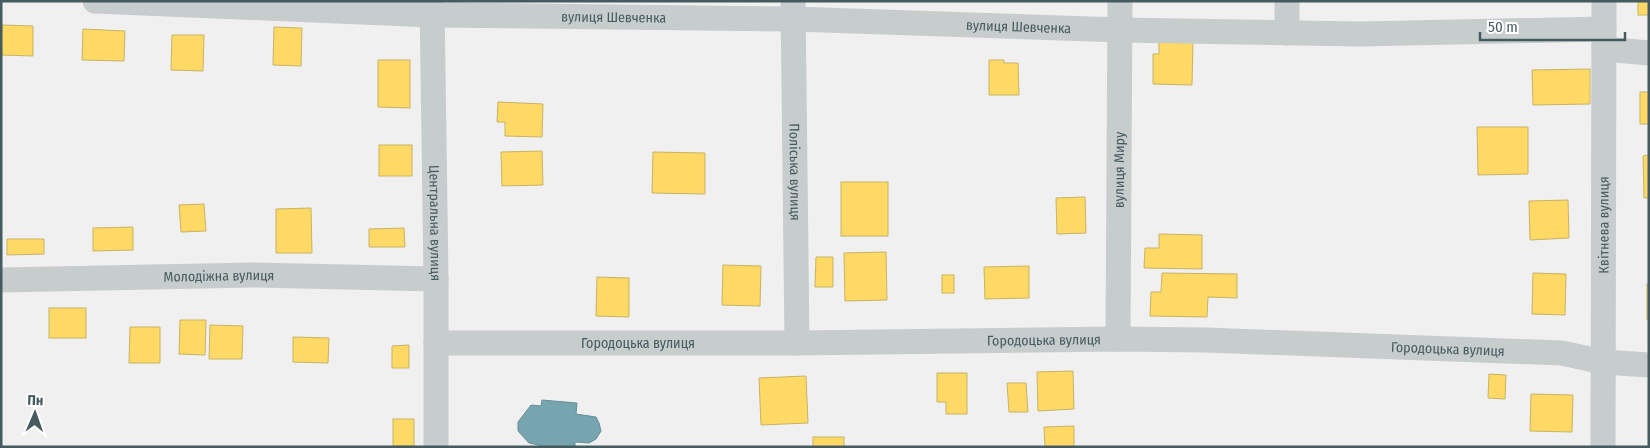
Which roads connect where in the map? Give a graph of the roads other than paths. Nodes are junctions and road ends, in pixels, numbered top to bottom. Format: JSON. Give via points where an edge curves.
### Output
{"nodes":[{"id":1,"x":95,"y":1,"type":"edge"},
{"id":2,"x":1120,"y":1,"type":"edge"},
{"id":3,"x":1287,"y":1,"type":"edge"},
{"id":4,"x":1604,"y":1,"type":"edge"},
{"id":5,"x":432,"y":8,"type":"edge"},
{"id":6,"x":793,"y":10,"type":"edge"},
{"id":7,"x":1121,"y":30,"type":"junction"},
{"id":8,"x":1287,"y":33,"type":"junction"},
{"id":9,"x":1604,"y":39,"type":"junction"},
{"id":10,"x":1649,"y":53,"type":"edge"},
{"id":11,"x":436,"y":279,"type":"junction"},
{"id":12,"x":1,"y":280,"type":"edge"},
{"id":13,"x":1118,"y":339,"type":"junction"},
{"id":14,"x":436,"y":344,"type":"junction"},
{"id":15,"x":797,"y":344,"type":"junction"},
{"id":16,"x":1603,"y":362,"type":"junction"},
{"id":17,"x":1649,"y":365,"type":"edge"},
{"id":18,"x":436,"y":447,"type":"edge"},
{"id":19,"x":1603,"y":447,"type":"edge"}],
"edges":[{"from":1,"to":5,"type":"street","name":"вулиця Шевченка"},
{"from":2,"to":7,"type":"street","name":"вулиця Миру"},
{"from":3,"to":8,"type":"street"},
{"from":4,"to":9,"type":"street","name":"Квітнева вулиця"},
{"from":5,"to":6,"type":"street","name":"вулиця Шевченка"},
{"from":5,"to":11,"type":"street","name":"Центральна вулиця"},
{"from":6,"to":7,"type":"street","name":"вулиця Шевченка"},
{"from":6,"to":15,"type":"street","name":"Поліська вулиця"},
{"from":7,"to":8,"type":"street","name":"вулиця Шевченка"},
{"from":7,"to":13,"type":"street","name":"вулиця Миру"},
{"from":8,"to":9,"type":"street","name":"вулиця Шевченка"},
{"from":9,"to":10,"type":"street","name":"вулиця Шевченка"},
{"from":9,"to":16,"type":"street","name":"Квітнева вулиця"},
{"from":11,"to":12,"type":"street","name":"Молодіжна вулиця","via":[[252,275]]},
{"from":11,"to":14,"type":"street","name":"Центральна вулиця"},
{"from":13,"to":15,"type":"street","name":"Городоцька вулиця"},
{"from":13,"to":16,"type":"street","name":"Городоцька вулиця","via":[[1562,353]]},
{"from":14,"to":15,"type":"street","name":"Городоцька вулиця"},
{"from":14,"to":18,"type":"street","name":"Центральна вулиця"},
{"from":16,"to":17,"type":"street","name":"Городоцька вулиця"},
{"from":16,"to":19,"type":"street","name":"Квітнева вулиця"}]}
